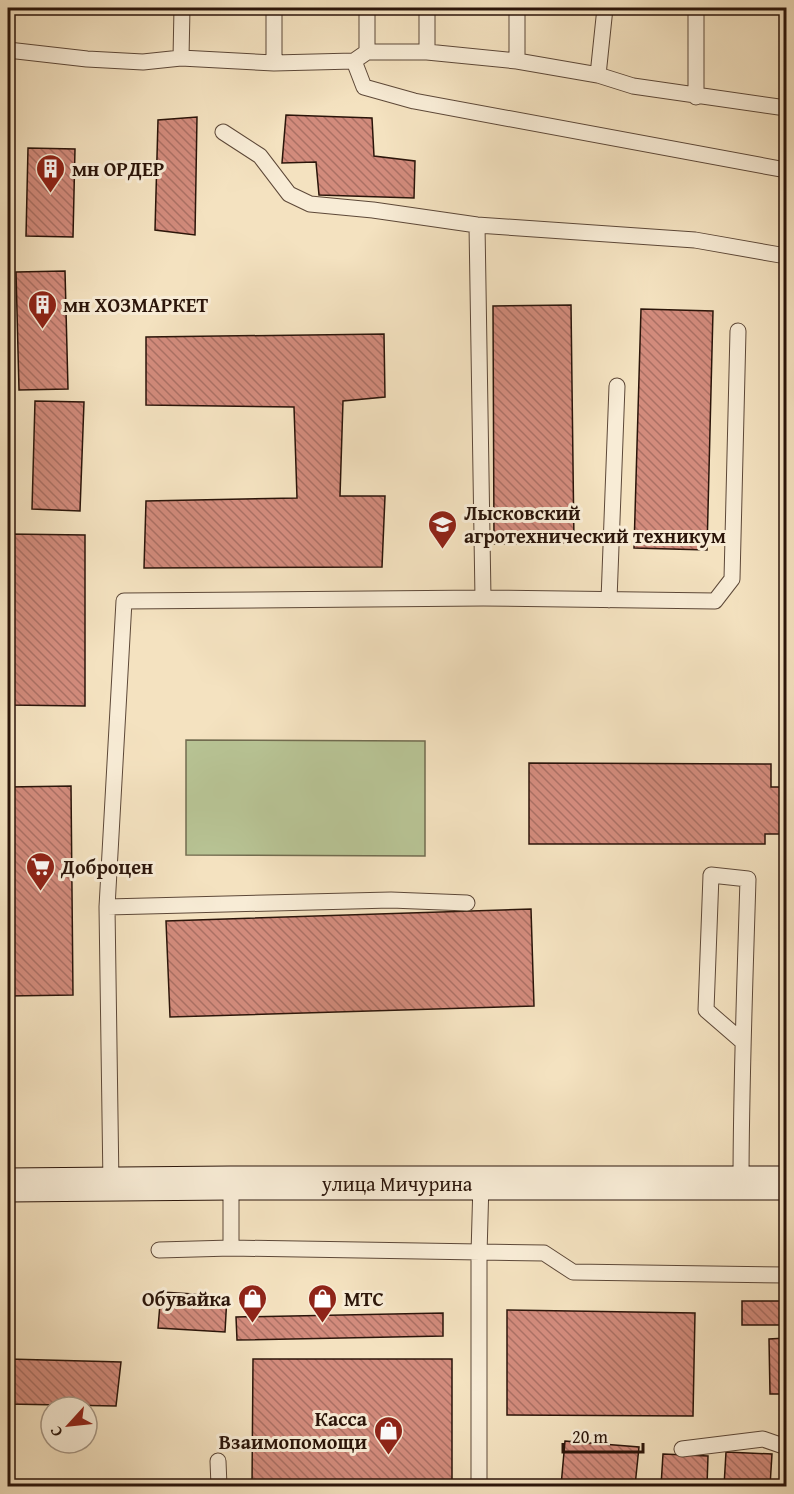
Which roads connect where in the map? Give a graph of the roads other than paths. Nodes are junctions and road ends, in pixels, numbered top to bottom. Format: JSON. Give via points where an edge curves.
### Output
{"nodes":[{"id":1,"x":182,"y":8,"type":"edge"},
{"id":2,"x":274,"y":8,"type":"edge"},
{"id":3,"x":367,"y":8,"type":"edge"},
{"id":4,"x":427,"y":8,"type":"edge"},
{"id":5,"x":517,"y":8,"type":"edge"},
{"id":6,"x":605,"y":8,"type":"edge"},
{"id":7,"x":696,"y":8,"type":"edge"},
{"id":8,"x":8,"y":50,"type":"edge"},
{"id":9,"x":427,"y":52,"type":"junction"},
{"id":10,"x":361,"y":56,"type":"junction"},
{"id":11,"x":181,"y":58,"type":"junction"},
{"id":12,"x":517,"y":61,"type":"junction"},
{"id":13,"x":274,"y":63,"type":"junction"},
{"id":14,"x":598,"y":75,"type":"junction"},
{"id":15,"x":696,"y":97,"type":"junction"},
{"id":16,"x":786,"y":108,"type":"edge"},
{"id":17,"x":223,"y":132,"type":"dead end"},
{"id":18,"x":786,"y":170,"type":"edge"},
{"id":19,"x":477,"y":225,"type":"junction"},
{"id":20,"x":786,"y":256,"type":"edge"},
{"id":21,"x":738,"y":332,"type":"dead end"},
{"id":22,"x":617,"y":386,"type":"dead end"},
{"id":23,"x":483,"y":598,"type":"junction"},
{"id":24,"x":609,"y":600,"type":"junction"},
{"id":25,"x":467,"y":903,"type":"dead end"},
{"id":26,"x":107,"y":907,"type":"junction"},
{"id":27,"x":743,"y":1042,"type":"junction"},
{"id":28,"x":481,"y":1182,"type":"junction"},
{"id":29,"x":231,"y":1183,"type":"junction"},
{"id":30,"x":786,"y":1183,"type":"edge"},
{"id":31,"x":741,"y":1184,"type":"junction"},
{"id":32,"x":8,"y":1185,"type":"edge"},
{"id":33,"x":111,"y":1185,"type":"junction"},
{"id":34,"x":231,"y":1248,"type":"junction"},
{"id":35,"x":159,"y":1250,"type":"dead end"},
{"id":36,"x":479,"y":1254,"type":"junction"},
{"id":37,"x":786,"y":1275,"type":"edge"},
{"id":38,"x":786,"y":1447,"type":"edge"},
{"id":39,"x":682,"y":1449,"type":"dead end"},
{"id":40,"x":218,"y":1461,"type":"dead end"},
{"id":41,"x":219,"y":1486,"type":"edge"},
{"id":42,"x":479,"y":1486,"type":"edge"}],
"edges":[{"from":1,"to":11,"type":"lane"},
{"from":2,"to":13,"type":"lane"},
{"from":3,"to":10,"type":"lane"},
{"from":4,"to":9,"type":"lane"},
{"from":5,"to":12,"type":"lane"},
{"from":6,"to":14,"type":"lane"},
{"from":7,"to":15,"type":"lane"},
{"from":8,"to":11,"type":"lane","via":[[143,62]]},
{"from":9,"to":10,"type":"lane"},
{"from":9,"to":12,"type":"lane"},
{"from":10,"to":13,"type":"lane"},
{"from":10,"to":18,"type":"lane","via":[[364,87],[414,101]]},
{"from":11,"to":13,"type":"lane"},
{"from":12,"to":14,"type":"lane"},
{"from":14,"to":15,"type":"lane","via":[[633,86]]},
{"from":15,"to":16,"type":"lane"},
{"from":17,"to":19,"type":"lane","via":[[260,156],[289,194],[310,204]]},
{"from":19,"to":20,"type":"lane","via":[[694,240]]},
{"from":19,"to":23,"type":"lane"},
{"from":21,"to":24,"type":"lane","via":[[732,579],[716,601]]},
{"from":22,"to":24,"type":"lane"},
{"from":23,"to":24,"type":"lane"},
{"from":23,"to":26,"type":"lane","via":[[124,602]]},
{"from":25,"to":26,"type":"lane","via":[[391,900]]},
{"from":26,"to":33,"type":"lane"},
{"from":27,"to":27,"type":"lane","via":[[748,879],[711,875],[706,1010]]},
{"from":27,"to":31,"type":"lane"},
{"from":28,"to":29,"type":"main road","name":"улица Мичурина"},
{"from":28,"to":31,"type":"main road","name":"улица Мичурина"},
{"from":28,"to":36,"type":"lane"},
{"from":29,"to":33,"type":"main road","name":"улица Мичурина"},
{"from":29,"to":34,"type":"lane"},
{"from":30,"to":31,"type":"main road","name":"улица Мичурина"},
{"from":32,"to":33,"type":"main road","name":"улица Мичурина"},
{"from":34,"to":35,"type":"lane"},
{"from":34,"to":36,"type":"lane"},
{"from":36,"to":37,"type":"lane","via":[[544,1253],[573,1272]]},
{"from":36,"to":42,"type":"lane"},
{"from":38,"to":39,"type":"lane","via":[[763,1439]]},
{"from":40,"to":41,"type":"lane"}]}
